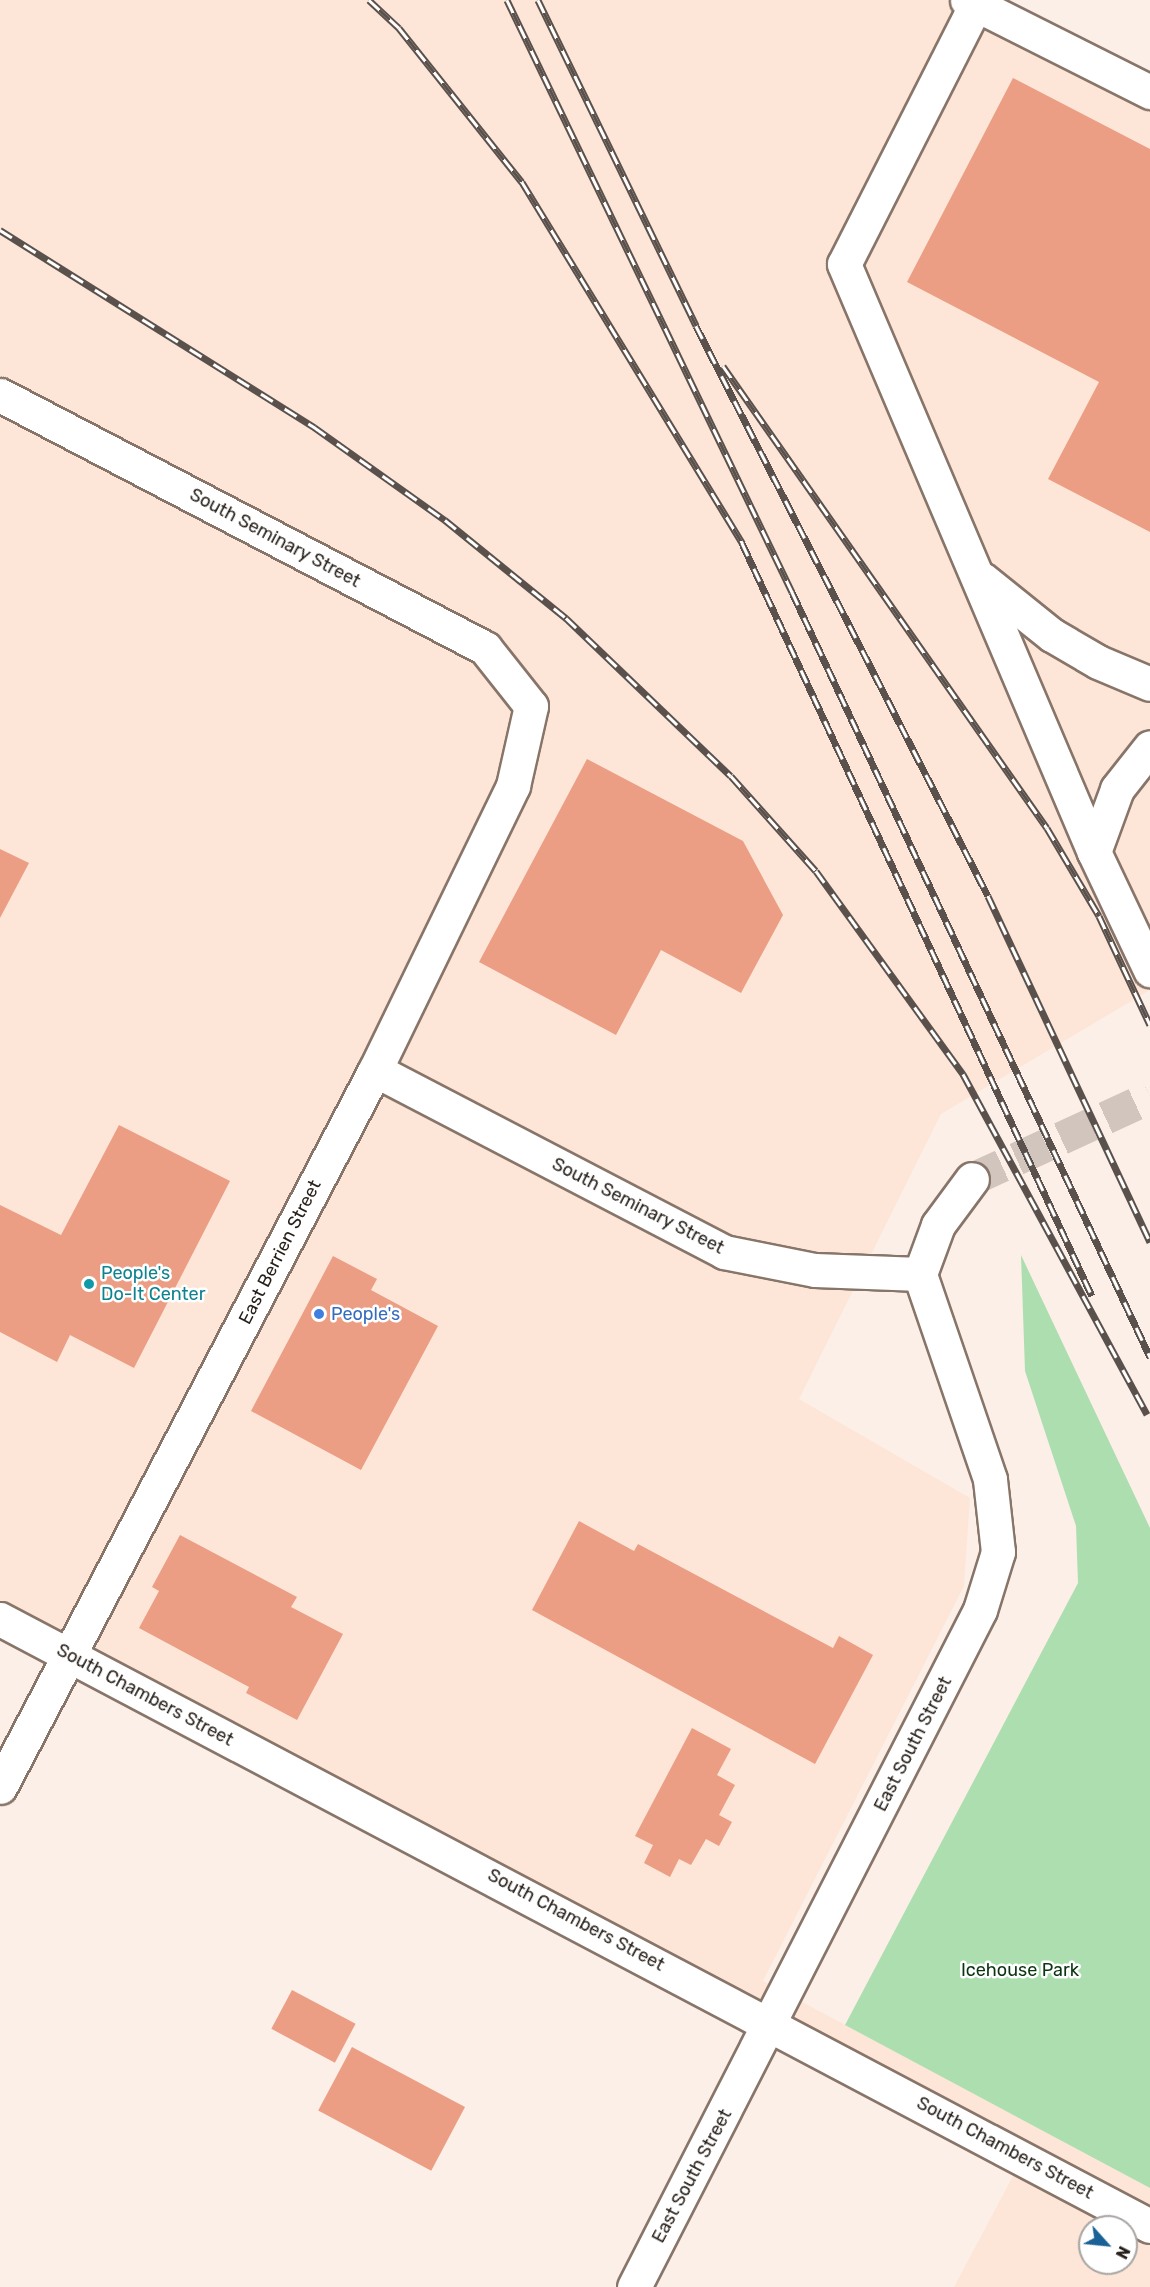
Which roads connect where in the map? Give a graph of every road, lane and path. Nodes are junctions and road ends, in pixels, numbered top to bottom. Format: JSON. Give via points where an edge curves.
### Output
{"nodes":[{"id":1,"x":971,"y":3,"type":"edge"},
{"id":2,"x":1150,"y":92,"type":"edge"},
{"id":3,"x":0,"y":395,"type":"edge"},
{"id":4,"x":977,"y":574,"type":"junction"},
{"id":5,"x":1150,"y":684,"type":"edge"},
{"id":6,"x":531,"y":706,"type":"joint"},
{"id":7,"x":1150,"y":747,"type":"edge"},
{"id":8,"x":1094,"y":852,"type":"junction"},
{"id":9,"x":1150,"y":970,"type":"edge"},
{"id":10,"x":375,"y":1070,"type":"junction"},
{"id":11,"x":972,"y":1179,"type":"tunnel mouth"},
{"id":12,"x":920,"y":1274,"type":"junction"},
{"id":13,"x":0,"y":1619,"type":"edge"},
{"id":14,"x":70,"y":1656,"type":"junction"},
{"id":15,"x":0,"y":1787,"type":"edge"},
{"id":16,"x":772,"y":2023,"type":"junction"},
{"id":17,"x":1150,"y":2226,"type":"edge"},
{"id":18,"x":634,"y":2287,"type":"edge"}],
"edges":[{"from":1,"to":2,"type":"street"},
{"from":1,"to":4,"type":"street","via":[[844,264]]},
{"from":3,"to":6,"type":"street","name":"South Seminary Street","via":[[485,648]]},
{"from":4,"to":5,"type":"street","via":[[1052,635],[1098,662]]},
{"from":4,"to":8,"type":"street"},
{"from":6,"to":10,"type":"street","name":"East Berrien Street","via":[[513,786]]},
{"from":7,"to":8,"type":"street","via":[[1117,789]]},
{"from":8,"to":9,"type":"street"},
{"from":10,"to":12,"type":"street","name":"South Seminary Street","via":[[724,1252],[815,1270]]},
{"from":10,"to":14,"type":"street","name":"East Berrien Street"},
{"from":11,"to":12,"type":"street","via":[[938,1225]]},
{"from":12,"to":16,"type":"street","name":"East South Street","via":[[990,1479],[998,1552],[980,1610]]},
{"from":13,"to":14,"type":"street","name":"South Chambers Street"},
{"from":14,"to":15,"type":"street","name":"East Berrien Street"},
{"from":14,"to":16,"type":"street","name":"South Chambers Street"},
{"from":16,"to":17,"type":"street","name":"South Chambers Street"},
{"from":16,"to":18,"type":"street","name":"East South Street"}]}
